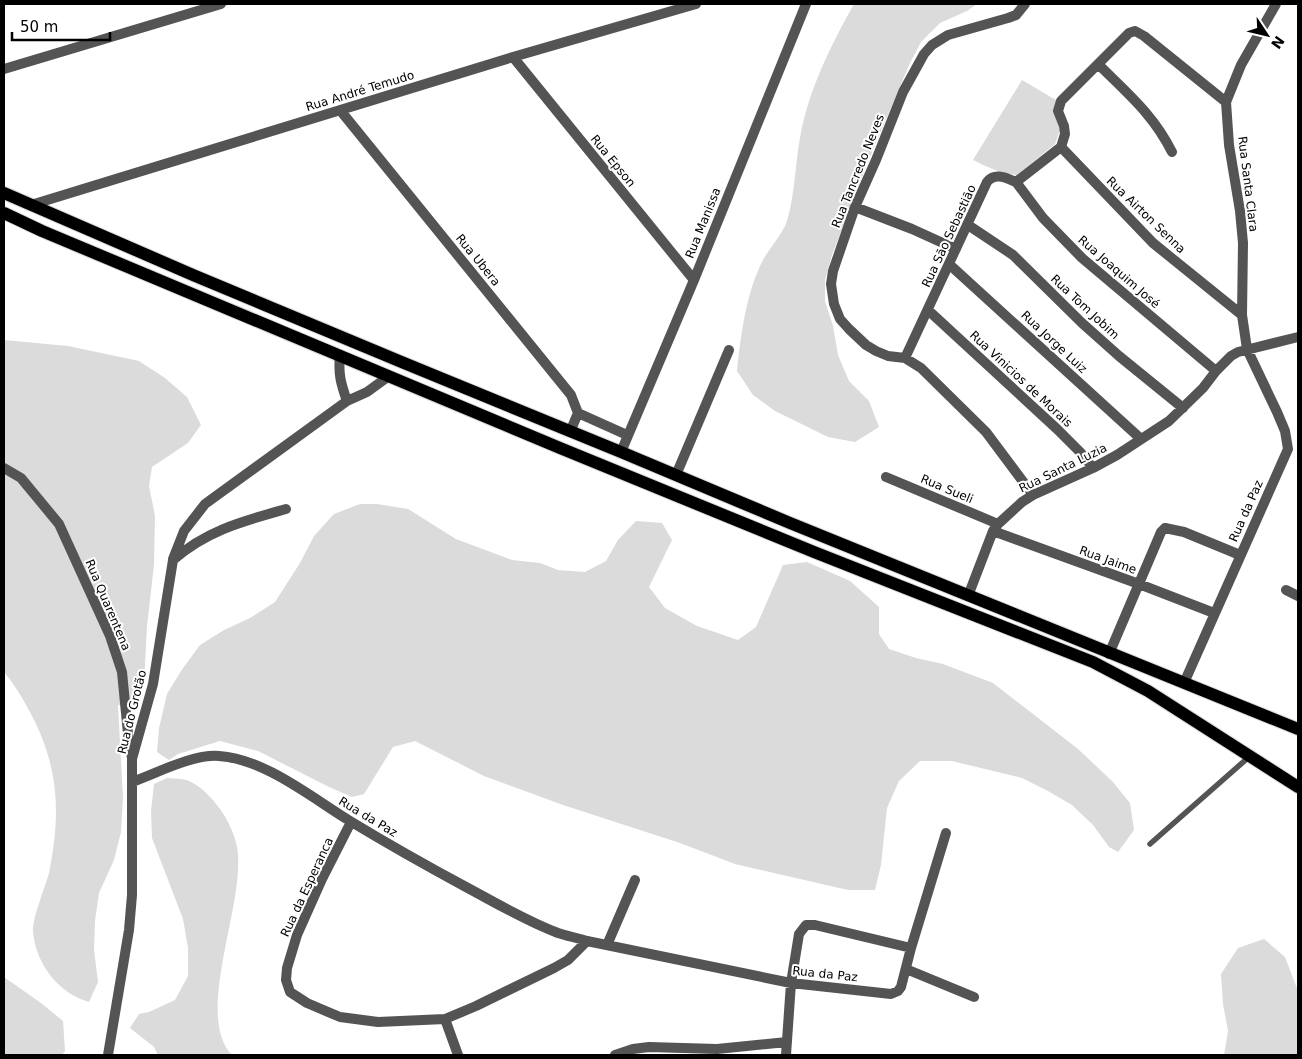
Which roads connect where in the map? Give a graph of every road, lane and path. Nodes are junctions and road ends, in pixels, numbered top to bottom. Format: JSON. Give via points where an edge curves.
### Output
{"nodes":[{"id":1,"x":220,"y":4,"type":"edge"},
{"id":2,"x":696,"y":4,"type":"edge"},
{"id":3,"x":806,"y":4,"type":"edge"},
{"id":4,"x":1025,"y":4,"type":"edge"},
{"id":5,"x":1276,"y":4,"type":"edge"},
{"id":6,"x":513,"y":57,"type":"junction"},
{"id":7,"x":1098,"y":64,"type":"junction"},
{"id":8,"x":4,"y":69,"type":"edge"},
{"id":9,"x":1226,"y":102,"type":"junction"},
{"id":10,"x":340,"y":110,"type":"junction"},
{"id":11,"x":1061,"y":147,"type":"junction"},
{"id":12,"x":1172,"y":152,"type":"dead end"},
{"id":13,"x":1016,"y":182,"type":"junction"},
{"id":14,"x":4,"y":193,"type":"edge"},
{"id":15,"x":31,"y":205,"type":"junction"},
{"id":16,"x":855,"y":207,"type":"junction"},
{"id":17,"x":4,"y":212,"type":"edge"},
{"id":18,"x":968,"y":225,"type":"junction"},
{"id":19,"x":956,"y":249,"type":"junction"},
{"id":20,"x":950,"y":265,"type":"junction"},
{"id":21,"x":694,"y":280,"type":"junction"},
{"id":22,"x":929,"y":311,"type":"junction"},
{"id":23,"x":1242,"y":315,"type":"junction"},
{"id":24,"x":1298,"y":337,"type":"edge"},
{"id":25,"x":1247,"y":349,"type":"junction"},
{"id":26,"x":729,"y":350,"type":"dead end"},
{"id":27,"x":340,"y":355,"type":"junction"},
{"id":28,"x":905,"y":358,"type":"junction"},
{"id":29,"x":1216,"y":371,"type":"junction"},
{"id":30,"x":389,"y":376,"type":"junction"},
{"id":31,"x":347,"y":401,"type":"junction"},
{"id":32,"x":1183,"y":408,"type":"junction"},
{"id":33,"x":578,"y":414,"type":"junction"},
{"id":34,"x":570,"y":432,"type":"junction"},
{"id":35,"x":627,"y":435,"type":"junction"},
{"id":36,"x":1140,"y":439,"type":"junction"},
{"id":37,"x":621,"y":452,"type":"junction"},
{"id":38,"x":4,"y":468,"type":"edge"},
{"id":39,"x":1093,"y":468,"type":"junction"},
{"id":40,"x":676,"y":475,"type":"junction"},
{"id":41,"x":886,"y":477,"type":"dead end"},
{"id":42,"x":1033,"y":495,"type":"junction"},
{"id":43,"x":286,"y":509,"type":"dead end"},
{"id":44,"x":996,"y":528,"type":"junction"},
{"id":45,"x":1240,"y":555,"type":"junction"},
{"id":46,"x":173,"y":560,"type":"junction"},
{"id":47,"x":1138,"y":584,"type":"junction"},
{"id":48,"x":1286,"y":590,"type":"dead end"},
{"id":49,"x":968,"y":596,"type":"junction"},
{"id":50,"x":1298,"y":596,"type":"edge"},
{"id":51,"x":1214,"y":613,"type":"junction"},
{"id":52,"x":1109,"y":654,"type":"junction"},
{"id":53,"x":1184,"y":683,"type":"junction"},
{"id":54,"x":1298,"y":729,"type":"edge"},
{"id":55,"x":1250,"y":756,"type":"junction"},
{"id":56,"x":132,"y":759,"type":"junction"},
{"id":57,"x":132,"y":782,"type":"junction"},
{"id":58,"x":1298,"y":787,"type":"edge"},
{"id":59,"x":351,"y":822,"type":"junction"},
{"id":60,"x":946,"y":833,"type":"dead end"},
{"id":61,"x":1150,"y":844,"type":"dead end"},
{"id":62,"x":635,"y":880,"type":"dead end"},
{"id":63,"x":587,"y":941,"type":"junction"},
{"id":64,"x":607,"y":945,"type":"junction"},
{"id":65,"x":911,"y":948,"type":"junction"},
{"id":66,"x":906,"y":969,"type":"junction"},
{"id":67,"x":791,"y":983,"type":"junction"},
{"id":68,"x":974,"y":997,"type":"dead end"},
{"id":69,"x":445,"y":1018,"type":"junction"},
{"id":70,"x":787,"y":1042,"type":"junction"},
{"id":71,"x":108,"y":1055,"type":"edge"},
{"id":72,"x":458,"y":1055,"type":"edge"},
{"id":73,"x":615,"y":1055,"type":"edge"},
{"id":74,"x":786,"y":1055,"type":"edge"}],
"edges":[{"from":1,"to":8,"type":"street"},
{"from":2,"to":6,"type":"street","name":"Rua André Temudo"},
{"from":3,"to":21,"type":"street","name":"Rua Manissa"},
{"from":4,"to":16,"type":"street","name":"Rua Tancredo Neves","via":[[1016,15],[948,35],[932,45],[917,64],[903,92]]},
{"from":5,"to":9,"type":"street","name":"Rua Santa Clara","via":[[1241,65]]},
{"from":6,"to":10,"type":"street","name":"Rua André Temudo"},
{"from":6,"to":21,"type":"street","name":"Rua Epson"},
{"from":7,"to":9,"type":"street","via":[[1129,33],[1135,32]]},
{"from":7,"to":11,"type":"street","via":[[1058,106],[1065,134]]},
{"from":7,"to":12,"type":"street","via":[[1150,116]]},
{"from":9,"to":23,"type":"street","name":"Rua Santa Clara","via":[[1228,145],[1243,243]]},
{"from":10,"to":15,"type":"street","name":"Rua André Temudo"},
{"from":10,"to":33,"type":"street","name":"Rua Ubera","via":[[570,395]]},
{"from":11,"to":13,"type":"street"},
{"from":11,"to":23,"type":"street","name":"Rua Airton Senna","via":[[1153,242]]},
{"from":13,"to":18,"type":"street","name":"Rua Sāo Sebastiāo","via":[[991,178]]},
{"from":13,"to":29,"type":"street","name":"Rua Joaquim José","via":[[1043,218],[1082,258]]},
{"from":14,"to":15,"type":"main road"},
{"from":15,"to":34,"type":"main road"},
{"from":16,"to":19,"type":"street"},
{"from":16,"to":28,"type":"street","name":"Rua Tancredo Neves","via":[[833,271],[834,304],[840,319],[866,344],[888,356]]},
{"from":17,"to":27,"type":"main road"},
{"from":18,"to":19,"type":"street","name":"Rua Sāo Sebastiāo"},
{"from":18,"to":32,"type":"street","name":"Rua Tom Jobim","via":[[1013,255],[1095,335]]},
{"from":19,"to":20,"type":"street","name":"Rua Sāo Sebastiāo"},
{"from":20,"to":22,"type":"street","name":"Rua Sāo Sebastiāo"},
{"from":20,"to":36,"type":"street","name":"Rua Jorge Luiz"},
{"from":21,"to":35,"type":"street","name":"Rua Manissa"},
{"from":22,"to":28,"type":"street","name":"Rua Sāo Sebastiāo"},
{"from":22,"to":39,"type":"street","name":"Rua Vinicios de Morais","via":[[1057,428]]},
{"from":23,"to":25,"type":"street","name":"Rua Santa Clara"},
{"from":24,"to":25,"type":"street","name":"Rua Santa Luzia"},
{"from":25,"to":29,"type":"street","name":"Rua Santa Luzia","via":[[1231,356]]},
{"from":25,"to":45,"type":"street","name":"Rua da Paz","via":[[1283,425],[1288,449]]},
{"from":26,"to":40,"type":"street"},
{"from":27,"to":30,"type":"main road"},
{"from":27,"to":31,"type":"street","via":[[338,371]]},
{"from":28,"to":42,"type":"street","name":"Rua Tancredo Neves","via":[[920,368],[986,432]]},
{"from":29,"to":32,"type":"street","name":"Rua Santa Luzia"},
{"from":30,"to":31,"type":"street","name":"Rua do Grotão"},
{"from":30,"to":55,"type":"main road","via":[[814,552],[1093,662],[1148,691]]},
{"from":31,"to":46,"type":"street","name":"Rua do Grotão","via":[[205,504],[184,531]]},
{"from":32,"to":36,"type":"street","name":"Rua Santa Luzia"},
{"from":33,"to":34,"type":"street"},
{"from":33,"to":35,"type":"street"},
{"from":34,"to":37,"type":"main road"},
{"from":35,"to":37,"type":"street","name":"Rua Manissa"},
{"from":36,"to":39,"type":"street","name":"Rua Santa Luzia"},
{"from":37,"to":40,"type":"main road"},
{"from":38,"to":56,"type":"street","name":"Rua Quarentena","via":[[21,478],[59,524],[110,636],[122,672]]},
{"from":39,"to":42,"type":"street","name":"Rua Santa Luzia"},
{"from":40,"to":49,"type":"main road"},
{"from":41,"to":44,"type":"street","name":"Rua Sueli"},
{"from":42,"to":44,"type":"street","name":"Rua Santa Luzia"},
{"from":43,"to":46,"type":"street","via":[[214,532]]},
{"from":44,"to":47,"type":"street","name":"Rua Jaime"},
{"from":44,"to":49,"type":"street","name":"Rua Santa Luzia"},
{"from":45,"to":47,"type":"street","via":[[1184,532],[1165,528]]},
{"from":45,"to":51,"type":"street","name":"Rua da Paz"},
{"from":46,"to":56,"type":"street","name":"Rua do Grotão","via":[[153,684]]},
{"from":47,"to":51,"type":"street","name":"Rua Jaime"},
{"from":47,"to":52,"type":"street"},
{"from":48,"to":50,"type":"street"},
{"from":49,"to":52,"type":"main road"},
{"from":51,"to":53,"type":"street","name":"Rua da Paz"},
{"from":52,"to":53,"type":"main road"},
{"from":53,"to":54,"type":"main road"},
{"from":55,"to":58,"type":"main road"},
{"from":55,"to":61,"type":"lane"},
{"from":56,"to":57,"type":"street","name":"Rua do Grotão"},
{"from":57,"to":59,"type":"street","name":"Rua da Paz","via":[[198,758],[216,755],[234,758],[270,772]]},
{"from":57,"to":71,"type":"street","name":"Rua do Grotão","via":[[129,930]]},
{"from":59,"to":63,"type":"street","name":"Rua da Paz","via":[[509,910],[558,933]]},
{"from":59,"to":69,"type":"street","name":"Rua da Esperanca","via":[[297,935],[287,968],[290,992],[340,1017],[378,1022]]},
{"from":60,"to":65,"type":"street","name":"Rua da Paz"},
{"from":62,"to":64,"type":"street"},
{"from":63,"to":64,"type":"street","name":"Rua da Paz"},
{"from":63,"to":69,"type":"street","via":[[568,960],[554,968]]},
{"from":64,"to":67,"type":"street","name":"Rua da Paz"},
{"from":65,"to":66,"type":"street","name":"Rua da Paz"},
{"from":65,"to":67,"type":"street","via":[[806,925],[799,934]]},
{"from":66,"to":67,"type":"street","name":"Rua da Paz","via":[[901,987],[891,994]]},
{"from":66,"to":68,"type":"street"},
{"from":67,"to":70,"type":"street"},
{"from":69,"to":72,"type":"street"},
{"from":70,"to":73,"type":"street","via":[[716,1049],[649,1047]]},
{"from":70,"to":74,"type":"street"}]}
